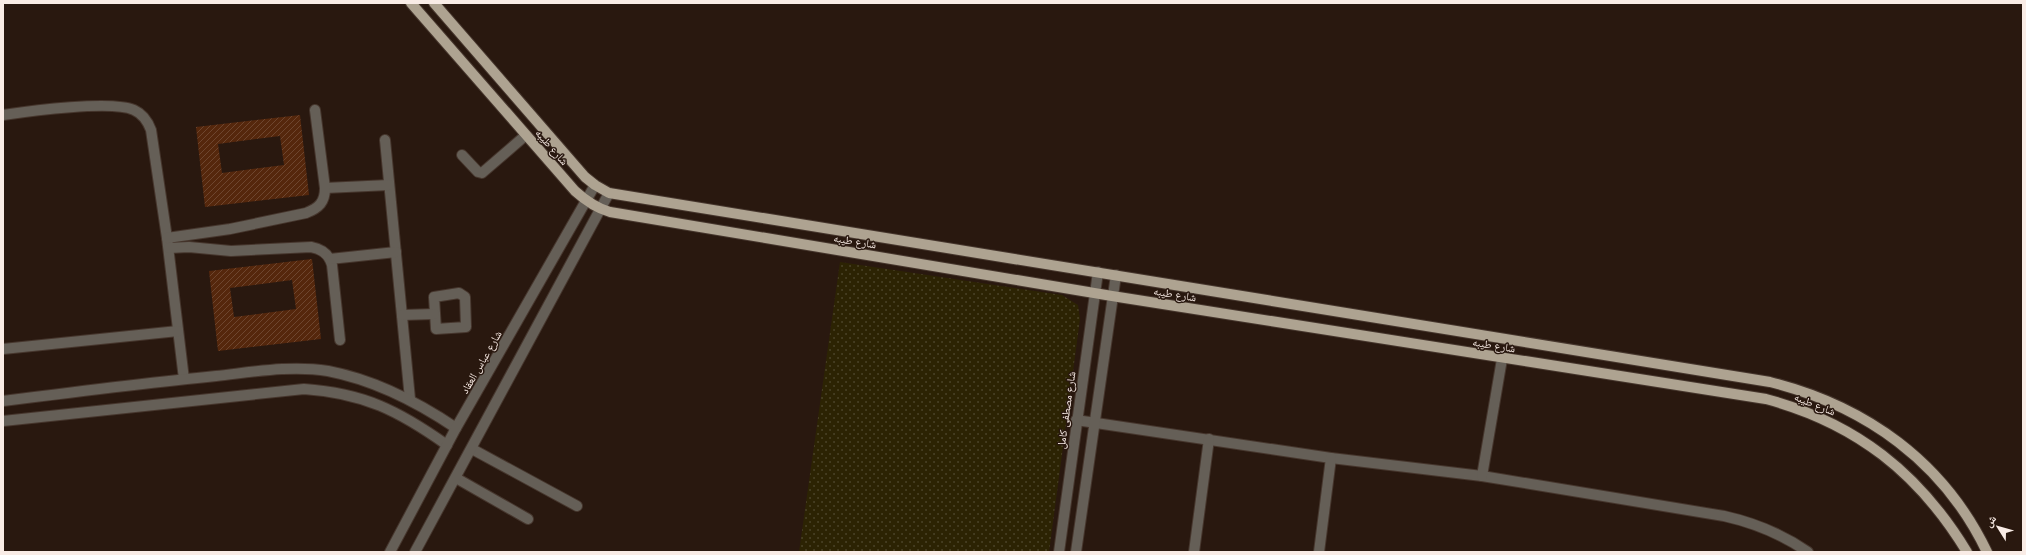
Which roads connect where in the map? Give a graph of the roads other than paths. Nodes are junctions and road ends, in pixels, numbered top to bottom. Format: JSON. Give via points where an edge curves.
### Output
{"nodes":[{"id":1,"x":411,"y":3,"type":"edge"},
{"id":2,"x":434,"y":3,"type":"edge"},
{"id":3,"x":315,"y":110,"type":"dead end"},
{"id":4,"x":3,"y":115,"type":"edge"},
{"id":5,"x":526,"y":135,"type":"junction"},
{"id":6,"x":385,"y":140,"type":"dead end"},
{"id":7,"x":462,"y":155,"type":"dead end"},
{"id":8,"x":389,"y":185,"type":"junction"},
{"id":9,"x":594,"y":185,"type":"junction"},
{"id":10,"x":325,"y":188,"type":"junction"},
{"id":11,"x":610,"y":193,"type":"junction"},
{"id":12,"x":585,"y":201,"type":"junction"},
{"id":13,"x":601,"y":209,"type":"junction"},
{"id":14,"x":167,"y":238,"type":"junction"},
{"id":15,"x":169,"y":248,"type":"junction"},
{"id":16,"x":396,"y":252,"type":"junction"},
{"id":17,"x":330,"y":259,"type":"junction"},
{"id":18,"x":1098,"y":272,"type":"junction"},
{"id":19,"x":1116,"y":275,"type":"junction"},
{"id":20,"x":1095,"y":293,"type":"junction"},
{"id":21,"x":1112,"y":296,"type":"junction"},
{"id":22,"x":434,"y":314,"type":"junction"},
{"id":23,"x":402,"y":315,"type":"junction"},
{"id":24,"x":178,"y":331,"type":"junction"},
{"id":25,"x":340,"y":340,"type":"dead end"},
{"id":26,"x":3,"y":349,"type":"edge"},
{"id":27,"x":1502,"y":359,"type":"junction"},
{"id":28,"x":184,"y":379,"type":"junction"},
{"id":29,"x":410,"y":400,"type":"junction"},
{"id":30,"x":3,"y":401,"type":"edge"},
{"id":31,"x":1076,"y":420,"type":"junction"},
{"id":32,"x":3,"y":421,"type":"edge"},
{"id":33,"x":1095,"y":422,"type":"junction"},
{"id":34,"x":456,"y":428,"type":"junction"},
{"id":35,"x":1208,"y":439,"type":"junction"},
{"id":36,"x":447,"y":445,"type":"junction"},
{"id":37,"x":472,"y":449,"type":"junction"},
{"id":38,"x":1331,"y":458,"type":"junction"},
{"id":39,"x":1482,"y":476,"type":"junction"},
{"id":40,"x":456,"y":478,"type":"junction"},
{"id":41,"x":577,"y":506,"type":"dead end"},
{"id":42,"x":528,"y":519,"type":"dead end"},
{"id":43,"x":390,"y":552,"type":"edge"},
{"id":44,"x":416,"y":552,"type":"edge"},
{"id":45,"x":1059,"y":552,"type":"edge"},
{"id":46,"x":1076,"y":552,"type":"edge"},
{"id":47,"x":1194,"y":552,"type":"edge"},
{"id":48,"x":1319,"y":552,"type":"edge"},
{"id":49,"x":1808,"y":552,"type":"edge"},
{"id":50,"x":1967,"y":552,"type":"edge"},
{"id":51,"x":1987,"y":552,"type":"edge"}],
"edges":[{"from":1,"to":5,"type":"main road","name":"شارع طيبه"},
{"from":2,"to":9,"type":"main road","name":"شارع طيبه"},
{"from":3,"to":10,"type":"street"},
{"from":4,"to":14,"type":"street","via":[[118,106],[135,110],[142,115],[151,130]]},
{"from":5,"to":7,"type":"street","via":[[482,173]]},
{"from":5,"to":12,"type":"main road","name":"شارع طيبه"},
{"from":6,"to":8,"type":"street"},
{"from":8,"to":10,"type":"street"},
{"from":8,"to":16,"type":"street"},
{"from":9,"to":11,"type":"main road","name":"شارع طيبه"},
{"from":9,"to":12,"type":"street","name":"شارع عباس العقاد"},
{"from":10,"to":14,"type":"street","via":[[322,203],[306,213],[230,229]]},
{"from":11,"to":13,"type":"street"},
{"from":11,"to":18,"type":"main road","name":"شارع طيبه"},
{"from":12,"to":13,"type":"main road","name":"شارع طيبه"},
{"from":12,"to":34,"type":"street","name":"شارع عباس العقاد"},
{"from":13,"to":20,"type":"main road","name":"شارع طيبه"},
{"from":13,"to":37,"type":"street"},
{"from":14,"to":15,"type":"street"},
{"from":15,"to":17,"type":"street","via":[[231,251],[311,247],[322,251]]},
{"from":15,"to":24,"type":"street"},
{"from":16,"to":17,"type":"street"},
{"from":16,"to":23,"type":"street"},
{"from":17,"to":25,"type":"street"},
{"from":18,"to":19,"type":"main road","name":"شارع طيبه"},
{"from":18,"to":20,"type":"street","name":"شارع مصطفى كامل"},
{"from":19,"to":21,"type":"street"},
{"from":19,"to":51,"type":"main road","name":"شارع طيبه","via":[[1794,388],[1860,416],[1902,444],[1955,500]]},
{"from":20,"to":21,"type":"main road","name":"شارع طيبه"},
{"from":20,"to":31,"type":"street","name":"شارع مصطفى كامل"},
{"from":21,"to":27,"type":"main road","name":"شارع طيبه"},
{"from":21,"to":33,"type":"street"},
{"from":22,"to":22,"type":"street","via":[[435,328],[438,330],[465,328],[467,324],[464,296],[459,293],[435,296]]},
{"from":22,"to":23,"type":"street"},
{"from":23,"to":29,"type":"street"},
{"from":24,"to":26,"type":"street"},
{"from":24,"to":28,"type":"street"},
{"from":27,"to":39,"type":"street"},
{"from":27,"to":50,"type":"main road","name":"شارع طيبه","via":[[1744,395],[1809,413],[1844,429],[1870,445],[1907,474],[1940,511]]},
{"from":28,"to":29,"type":"street","via":[[281,369],[318,370],[348,375]]},
{"from":28,"to":30,"type":"street"},
{"from":29,"to":34,"type":"street"},
{"from":31,"to":33,"type":"street"},
{"from":31,"to":45,"type":"street","name":"شارع مصطفى كامل"},
{"from":32,"to":36,"type":"street","via":[[281,391],[319,390],[372,401],[399,414]]},
{"from":33,"to":35,"type":"street"},
{"from":33,"to":46,"type":"street"},
{"from":34,"to":36,"type":"street","name":"شارع عباس العقاد"},
{"from":35,"to":38,"type":"street"},
{"from":35,"to":47,"type":"street"},
{"from":36,"to":43,"type":"street","name":"شارع عباس العقاد"},
{"from":37,"to":40,"type":"street"},
{"from":37,"to":41,"type":"street"},
{"from":38,"to":39,"type":"street"},
{"from":38,"to":48,"type":"street"},
{"from":39,"to":49,"type":"street","via":[[1748,521],[1771,530]]},
{"from":40,"to":42,"type":"street"},
{"from":40,"to":44,"type":"street"}]}
